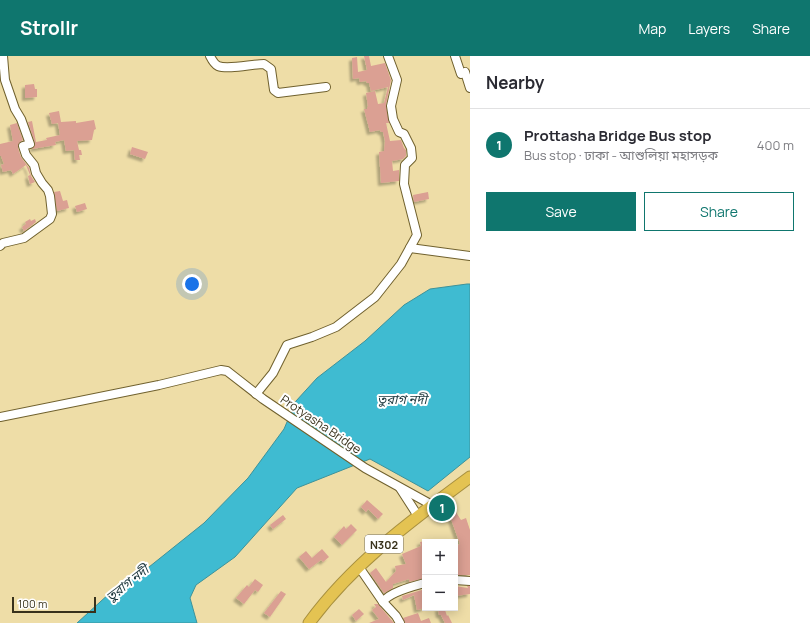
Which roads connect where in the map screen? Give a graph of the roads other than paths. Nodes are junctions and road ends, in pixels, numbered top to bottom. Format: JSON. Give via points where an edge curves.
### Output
{"nodes":[{"id":1,"x":3,"y":56,"type":"edge"},
{"id":2,"x":210,"y":56,"type":"edge"},
{"id":3,"x":388,"y":56,"type":"edge"},
{"id":4,"x":455,"y":56,"type":"edge"},
{"id":5,"x":2,"y":69,"type":"edge"},
{"id":6,"x":326,"y":87,"type":"dead end"},
{"id":7,"x":470,"y":88,"type":"edge"},
{"id":8,"x":0,"y":246,"type":"edge"},
{"id":9,"x":410,"y":248,"type":"junction"},
{"id":10,"x":470,"y":256,"type":"edge"},
{"id":11,"x":260,"y":396,"type":"junction"},
{"id":12,"x":0,"y":417,"type":"edge"},
{"id":13,"x":470,"y":477,"type":"edge"},
{"id":14,"x":400,"y":487,"type":"junction"},
{"id":15,"x":432,"y":505,"type":"junction"},
{"id":16,"x":418,"y":516,"type":"junction"},
{"id":17,"x":359,"y":567,"type":"junction"},
{"id":18,"x":458,"y":580,"type":"edge"},
{"id":19,"x":470,"y":581,"type":"edge"},
{"id":20,"x":422,"y":584,"type":"edge"},
{"id":21,"x":383,"y":602,"type":"junction"},
{"id":22,"x":309,"y":623,"type":"edge"},
{"id":23,"x":400,"y":623,"type":"edge"}],
"edges":[{"from":1,"to":5,"type":"street"},
{"from":2,"to":6,"type":"street","via":[[213,63],[227,68],[264,64],[271,69],[274,90],[278,93]]},
{"from":3,"to":9,"type":"street","via":[[397,80],[391,106],[392,114],[399,132],[404,134],[412,151],[412,158],[404,171],[404,184],[417,235]]},
{"from":4,"to":7,"type":"street","via":[[461,74],[465,72]]},
{"from":5,"to":8,"type":"street","via":[[30,144],[23,146],[26,155],[48,190],[52,214],[50,219],[24,238]]},
{"from":9,"to":10,"type":"street"},
{"from":9,"to":11,"type":"street","via":[[401,264],[374,297],[336,327],[287,345]]},
{"from":11,"to":12,"type":"street","name":"Protyasha Bridge","via":[[227,371],[221,370]]},
{"from":11,"to":14,"type":"street","name":"Protyasha Bridge","via":[[365,468]]},
{"from":13,"to":15,"type":"highway","number":"N302"},
{"from":14,"to":15,"type":"street","name":"Protyasha Bridge"},
{"from":14,"to":16,"type":"street"},
{"from":15,"to":16,"type":"highway","number":"N302"},
{"from":16,"to":17,"type":"highway","number":"N302"},
{"from":17,"to":21,"type":"street"},
{"from":17,"to":22,"type":"highway","number":"N302","via":[[322,605]]},
{"from":18,"to":19,"type":"street"},
{"from":20,"to":21,"type":"street","via":[[386,597]]},
{"from":21,"to":23,"type":"street"}]}
